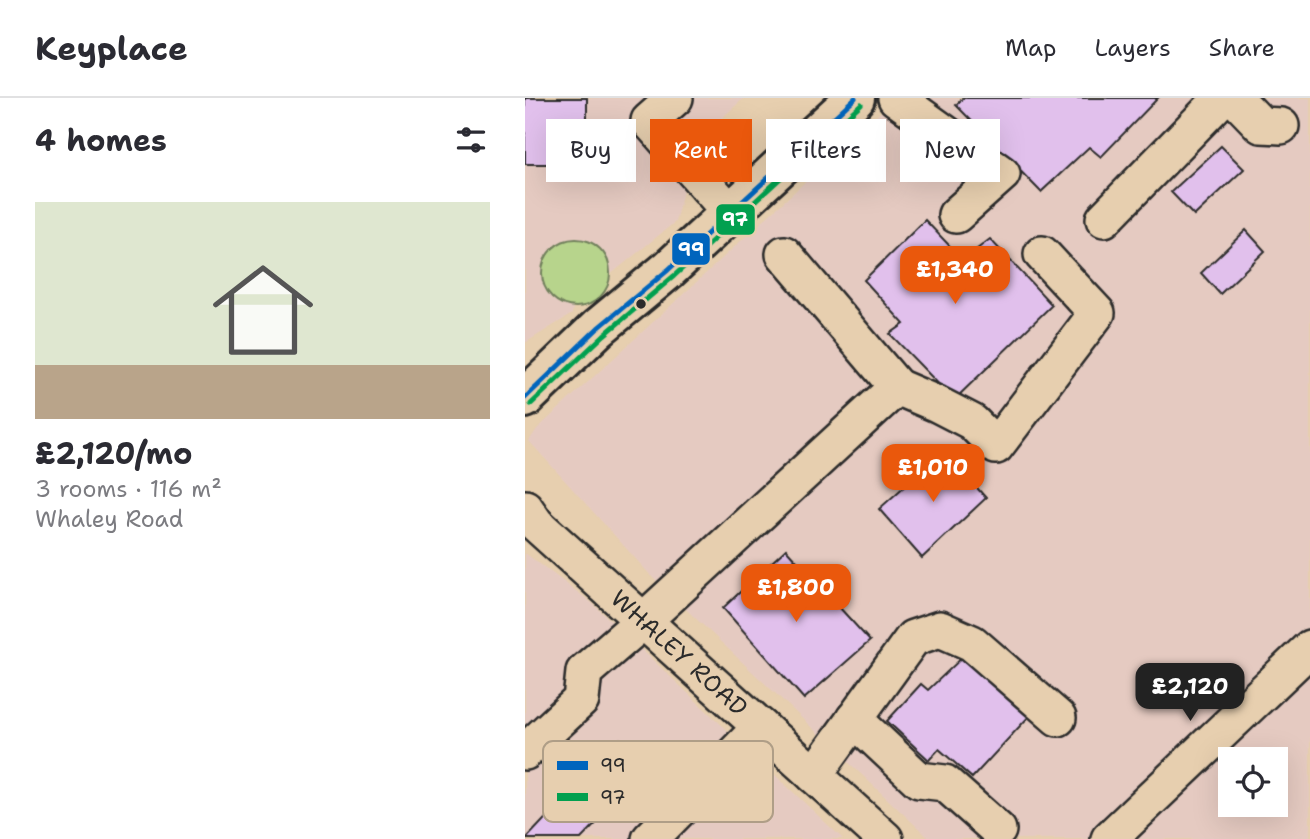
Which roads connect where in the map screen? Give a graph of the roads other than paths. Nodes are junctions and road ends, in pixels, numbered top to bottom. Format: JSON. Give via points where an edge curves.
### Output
{"nodes":[{"id":1,"x":675,"y":98,"type":"edge"},
{"id":2,"x":855,"y":98,"type":"edge"},
{"id":3,"x":896,"y":98,"type":"edge"},
{"id":4,"x":1222,"y":98,"type":"edge"},
{"id":5,"x":1235,"y":98,"type":"edge"},
{"id":6,"x":1281,"y":125,"type":"dead end"},
{"id":7,"x":730,"y":212,"type":"junction"},
{"id":8,"x":956,"y":215,"type":"dead end"},
{"id":9,"x":1104,"y":219,"type":"dead end"},
{"id":10,"x":784,"y":254,"type":"dead end"},
{"id":11,"x":1042,"y":254,"type":"dead end"},
{"id":12,"x":598,"y":328,"type":"junction"},
{"id":13,"x":525,"y":373,"type":"edge"},
{"id":14,"x":897,"y":387,"type":"junction"},
{"id":15,"x":525,"y":398,"type":"edge"},
{"id":16,"x":529,"y":517,"type":"edge"},
{"id":17,"x":643,"y":621,"type":"junction"},
{"id":18,"x":1310,"y":648,"type":"edge"},
{"id":19,"x":1058,"y":718,"type":"dead end"},
{"id":20,"x":854,"y":719,"type":"junction"},
{"id":21,"x":761,"y":727,"type":"junction"},
{"id":22,"x":747,"y":741,"type":"edge"},
{"id":23,"x":525,"y":752,"type":"edge"},
{"id":24,"x":814,"y":775,"type":"junction"},
{"id":25,"x":667,"y":822,"type":"edge"},
{"id":26,"x":998,"y":830,"type":"dead end"},
{"id":27,"x":650,"y":839,"type":"edge"},
{"id":28,"x":885,"y":839,"type":"edge"},
{"id":29,"x":1109,"y":839,"type":"edge"}],
"edges":[{"from":1,"to":7,"type":"street","via":[[649,121]]},
{"from":2,"to":7,"type":"highway"},
{"from":3,"to":8,"type":"street","via":[[1002,174]]},
{"from":4,"to":9,"type":"street"},
{"from":5,"to":6,"type":"street","via":[[1261,125]]},
{"from":7,"to":12,"type":"highway"},
{"from":10,"to":14,"type":"street"},
{"from":11,"to":14,"type":"street","via":[[1097,313],[996,446],[972,422]]},
{"from":12,"to":13,"type":"highway"},
{"from":12,"to":15,"type":"highway"},
{"from":14,"to":17,"type":"street"},
{"from":16,"to":17,"type":"street","name":"WHALEY ROAD"},
{"from":17,"to":21,"type":"street","name":"WHALEY ROAD"},
{"from":17,"to":23,"type":"street","via":[[584,672],[581,700]]},
{"from":18,"to":29,"type":"street"},
{"from":19,"to":20,"type":"street","via":[[972,643],[940,629],[913,638]]},
{"from":20,"to":24,"type":"street"},
{"from":20,"to":26,"type":"street","via":[[919,780],[945,783]]},
{"from":21,"to":22,"type":"street"},
{"from":21,"to":24,"type":"street","name":"WHALEY ROAD"},
{"from":24,"to":28,"type":"street","name":"WHALEY ROAD"},
{"from":25,"to":27,"type":"street"}]}
